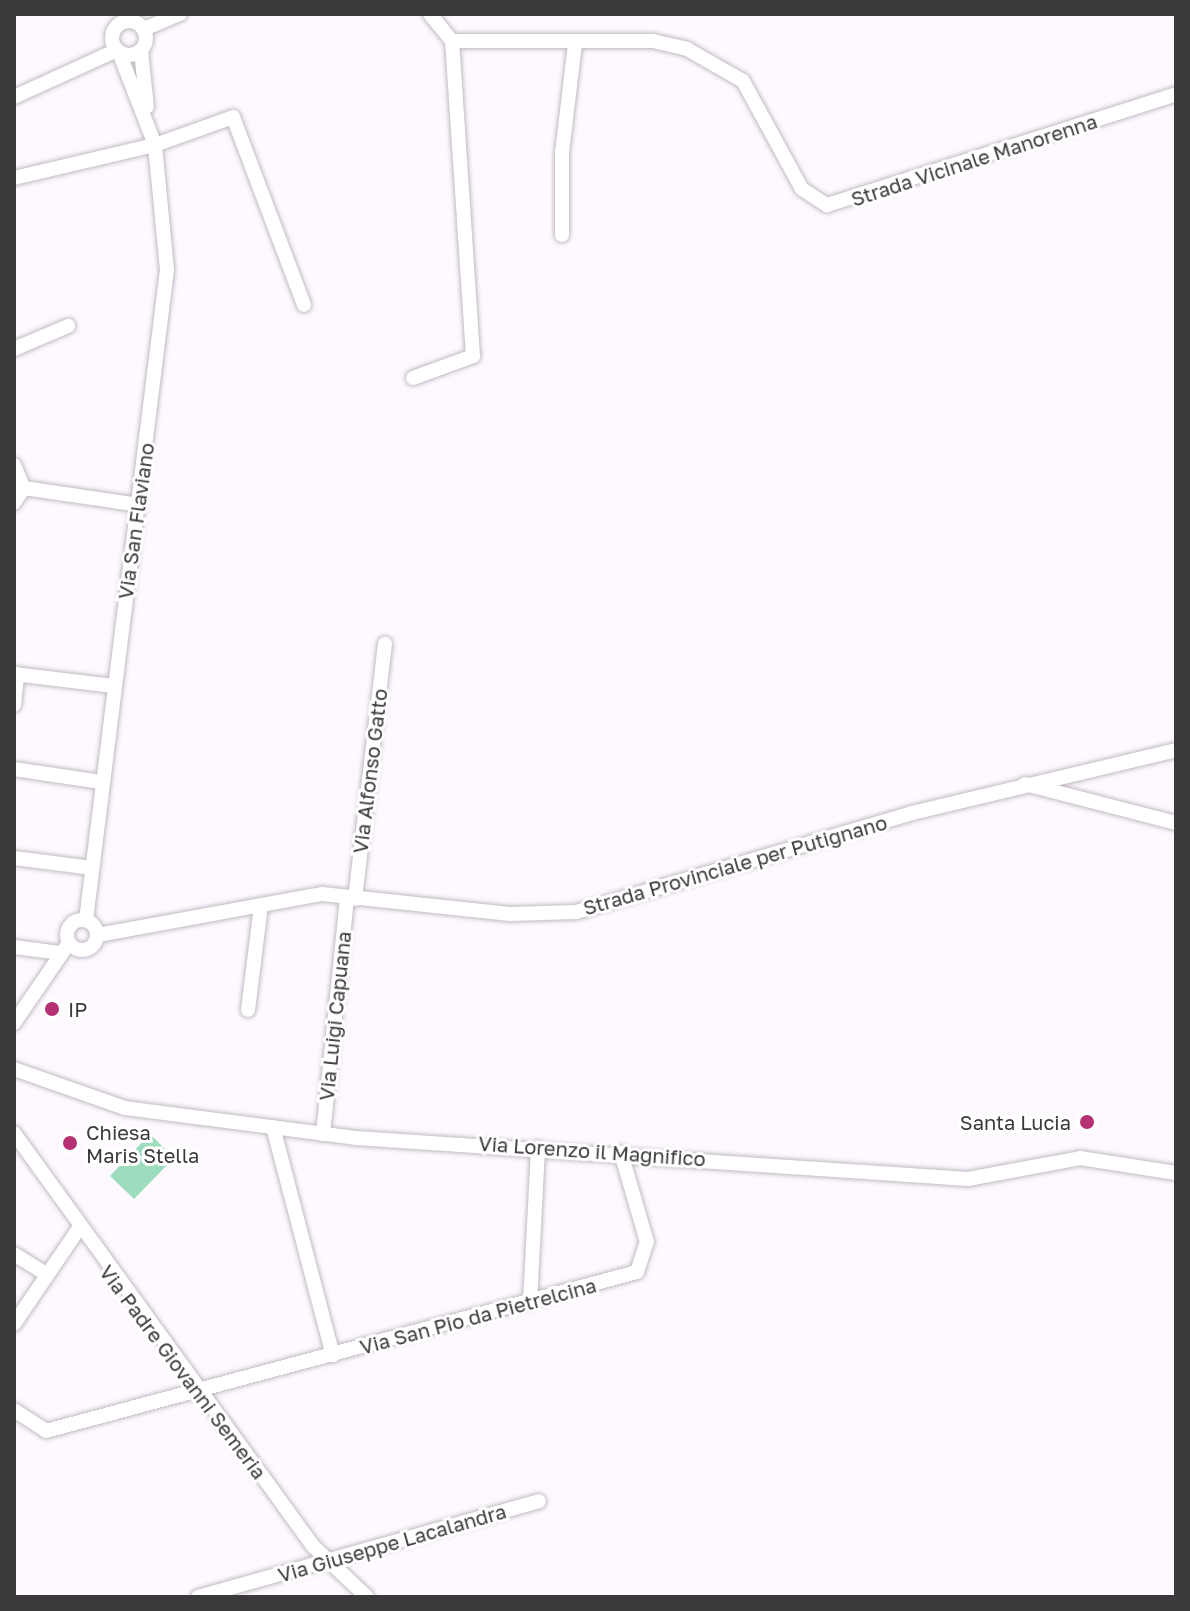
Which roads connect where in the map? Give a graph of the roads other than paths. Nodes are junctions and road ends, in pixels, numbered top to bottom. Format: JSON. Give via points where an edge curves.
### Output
{"nodes":[{"id":1,"x":180,"y":14,"type":"edge"},
{"id":2,"x":430,"y":14,"type":"edge"},
{"id":3,"x":119,"y":18,"type":"edge"},
{"id":4,"x":141,"y":22,"type":"edge"},
{"id":5,"x":452,"y":41,"type":"junction"},
{"id":6,"x":575,"y":44,"type":"junction"},
{"id":7,"x":116,"y":46,"type":"junction"},
{"id":8,"x":141,"y":51,"type":"junction"},
{"id":9,"x":1176,"y":94,"type":"edge"},
{"id":10,"x":14,"y":97,"type":"edge"},
{"id":11,"x":149,"y":123,"type":"junction"},
{"id":12,"x":155,"y":145,"type":"junction"},
{"id":13,"x":14,"y":178,"type":"edge"},
{"id":14,"x":562,"y":235,"type":"dead end"},
{"id":15,"x":304,"y":305,"type":"dead end"},
{"id":16,"x":68,"y":326,"type":"dead end"},
{"id":17,"x":14,"y":349,"type":"edge"},
{"id":18,"x":413,"y":378,"type":"dead end"},
{"id":19,"x":14,"y":465,"type":"edge"},
{"id":20,"x":24,"y":488,"type":"junction"},
{"id":21,"x":14,"y":503,"type":"edge"},
{"id":22,"x":139,"y":505,"type":"junction"},
{"id":23,"x":385,"y":644,"type":"dead end"},
{"id":24,"x":16,"y":674,"type":"edge"},
{"id":25,"x":113,"y":686,"type":"junction"},
{"id":26,"x":14,"y":705,"type":"edge"},
{"id":27,"x":1176,"y":750,"type":"edge"},
{"id":28,"x":14,"y":769,"type":"edge"},
{"id":29,"x":101,"y":782,"type":"junction"},
{"id":30,"x":1021,"y":783,"type":"junction"},
{"id":31,"x":1176,"y":823,"type":"edge"},
{"id":32,"x":14,"y":858,"type":"edge"},
{"id":33,"x":92,"y":868,"type":"junction"},
{"id":34,"x":351,"y":898,"type":"junction"},
{"id":35,"x":261,"y":906,"type":"junction"},
{"id":36,"x":86,"y":920,"type":"junction"},
{"id":37,"x":98,"y":935,"type":"junction"},
{"id":38,"x":14,"y":947,"type":"edge"},
{"id":39,"x":64,"y":948,"type":"junction"},
{"id":40,"x":248,"y":1010,"type":"dead end"},
{"id":41,"x":14,"y":1023,"type":"edge"},
{"id":42,"x":14,"y":1069,"type":"edge"},
{"id":43,"x":273,"y":1127,"type":"junction"},
{"id":44,"x":14,"y":1133,"type":"edge"},
{"id":45,"x":323,"y":1134,"type":"junction"},
{"id":46,"x":538,"y":1148,"type":"junction"},
{"id":47,"x":621,"y":1153,"type":"junction"},
{"id":48,"x":1176,"y":1173,"type":"edge"},
{"id":49,"x":78,"y":1230,"type":"junction"},
{"id":50,"x":14,"y":1254,"type":"edge"},
{"id":51,"x":47,"y":1275,"type":"junction"},
{"id":52,"x":530,"y":1302,"type":"junction"},
{"id":53,"x":14,"y":1324,"type":"edge"},
{"id":54,"x":333,"y":1355,"type":"junction"},
{"id":55,"x":199,"y":1393,"type":"junction"},
{"id":56,"x":14,"y":1410,"type":"edge"},
{"id":57,"x":539,"y":1501,"type":"dead end"},
{"id":58,"x":326,"y":1560,"type":"junction"},
{"id":59,"x":198,"y":1597,"type":"edge"},
{"id":60,"x":367,"y":1597,"type":"edge"}],
"edges":[{"from":1,"to":4,"type":"street"},
{"from":2,"to":5,"type":"street"},
{"from":3,"to":4,"type":"street"},
{"from":3,"to":7,"type":"street"},
{"from":4,"to":8,"type":"street","name":"Via San Flaviano"},
{"from":5,"to":6,"type":"street","name":"Strada Vicinale Manorenna"},
{"from":5,"to":18,"type":"street","via":[[473,356]]},
{"from":6,"to":9,"type":"street","name":"Strada Vicinale Manorenna","via":[[653,41],[687,49],[743,81],[802,189],[827,205]]},
{"from":6,"to":14,"type":"street","via":[[562,153]]},
{"from":7,"to":8,"type":"street"},
{"from":7,"to":10,"type":"street"},
{"from":7,"to":11,"type":"street","name":"Via San Flaviano"},
{"from":8,"to":11,"type":"street","name":"Via San Flaviano"},
{"from":11,"to":12,"type":"street","name":"Via San Flaviano"},
{"from":12,"to":13,"type":"street"},
{"from":12,"to":15,"type":"street","via":[[233,117]]},
{"from":12,"to":22,"type":"street","name":"Via San Flaviano","via":[[167,270]]},
{"from":16,"to":17,"type":"street"},
{"from":19,"to":20,"type":"street"},
{"from":20,"to":21,"type":"street"},
{"from":20,"to":22,"type":"street"},
{"from":22,"to":25,"type":"street","name":"Via San Flaviano"},
{"from":23,"to":34,"type":"street","name":"Via Alfonso Gatto"},
{"from":24,"to":25,"type":"street"},
{"from":24,"to":26,"type":"street"},
{"from":25,"to":29,"type":"street","name":"Via San Flaviano"},
{"from":27,"to":30,"type":"street","name":"Strada Provinciale per Putignano"},
{"from":28,"to":29,"type":"street"},
{"from":29,"to":33,"type":"street","name":"Via San Flaviano"},
{"from":30,"to":31,"type":"street"},
{"from":30,"to":34,"type":"street","name":"Strada Provinciale per Putignano","via":[[576,912],[510,914]]},
{"from":32,"to":33,"type":"street"},
{"from":33,"to":36,"type":"street","name":"Via San Flaviano"},
{"from":34,"to":35,"type":"street","name":"Strada Provinciale per Putignano","via":[[322,894]]},
{"from":34,"to":45,"type":"street","name":"Via Luigi Capuana"},
{"from":35,"to":37,"type":"street","name":"Strada Provinciale per Putignano"},
{"from":35,"to":40,"type":"street"},
{"from":36,"to":37,"type":"street"},
{"from":36,"to":39,"type":"street","via":[[69,928]]},
{"from":37,"to":39,"type":"street","name":"Strada Provinciale per Putignano","via":[[86,950]]},
{"from":38,"to":39,"type":"street"},
{"from":39,"to":41,"type":"street"},
{"from":42,"to":43,"type":"street","name":"Via Lorenzo il Magnifico","via":[[125,1108]]},
{"from":43,"to":45,"type":"street","name":"Via Lorenzo il Magnifico"},
{"from":43,"to":54,"type":"street"},
{"from":44,"to":49,"type":"street","name":"Via Padre Giovanni Semeria"},
{"from":45,"to":46,"type":"street","name":"Via Lorenzo il Magnifico"},
{"from":46,"to":47,"type":"street","name":"Via Lorenzo il Magnifico"},
{"from":46,"to":52,"type":"street"},
{"from":47,"to":48,"type":"street","name":"Via Lorenzo il Magnifico","via":[[968,1179],[1080,1158]]},
{"from":47,"to":52,"type":"street","name":"Via San Pio da Pietrelcina","via":[[647,1242],[637,1272]]},
{"from":49,"to":51,"type":"street"},
{"from":49,"to":55,"type":"street","name":"Via Padre Giovanni Semeria"},
{"from":50,"to":51,"type":"street"},
{"from":51,"to":53,"type":"street"},
{"from":52,"to":54,"type":"street","name":"Via San Pio da Pietrelcina"},
{"from":54,"to":55,"type":"street","name":"Via San Pio da Pietrelcina"},
{"from":55,"to":56,"type":"street","name":"Via San Pio da Pietrelcina","via":[[46,1431]]},
{"from":55,"to":58,"type":"street","name":"Via Padre Giovanni Semeria"},
{"from":57,"to":58,"type":"street","name":"Via Giuseppe Lacalandra"},
{"from":58,"to":59,"type":"street","name":"Via Giuseppe Lacalandra"},
{"from":58,"to":60,"type":"street","name":"Via Padre Giovanni Semeria"}]}
